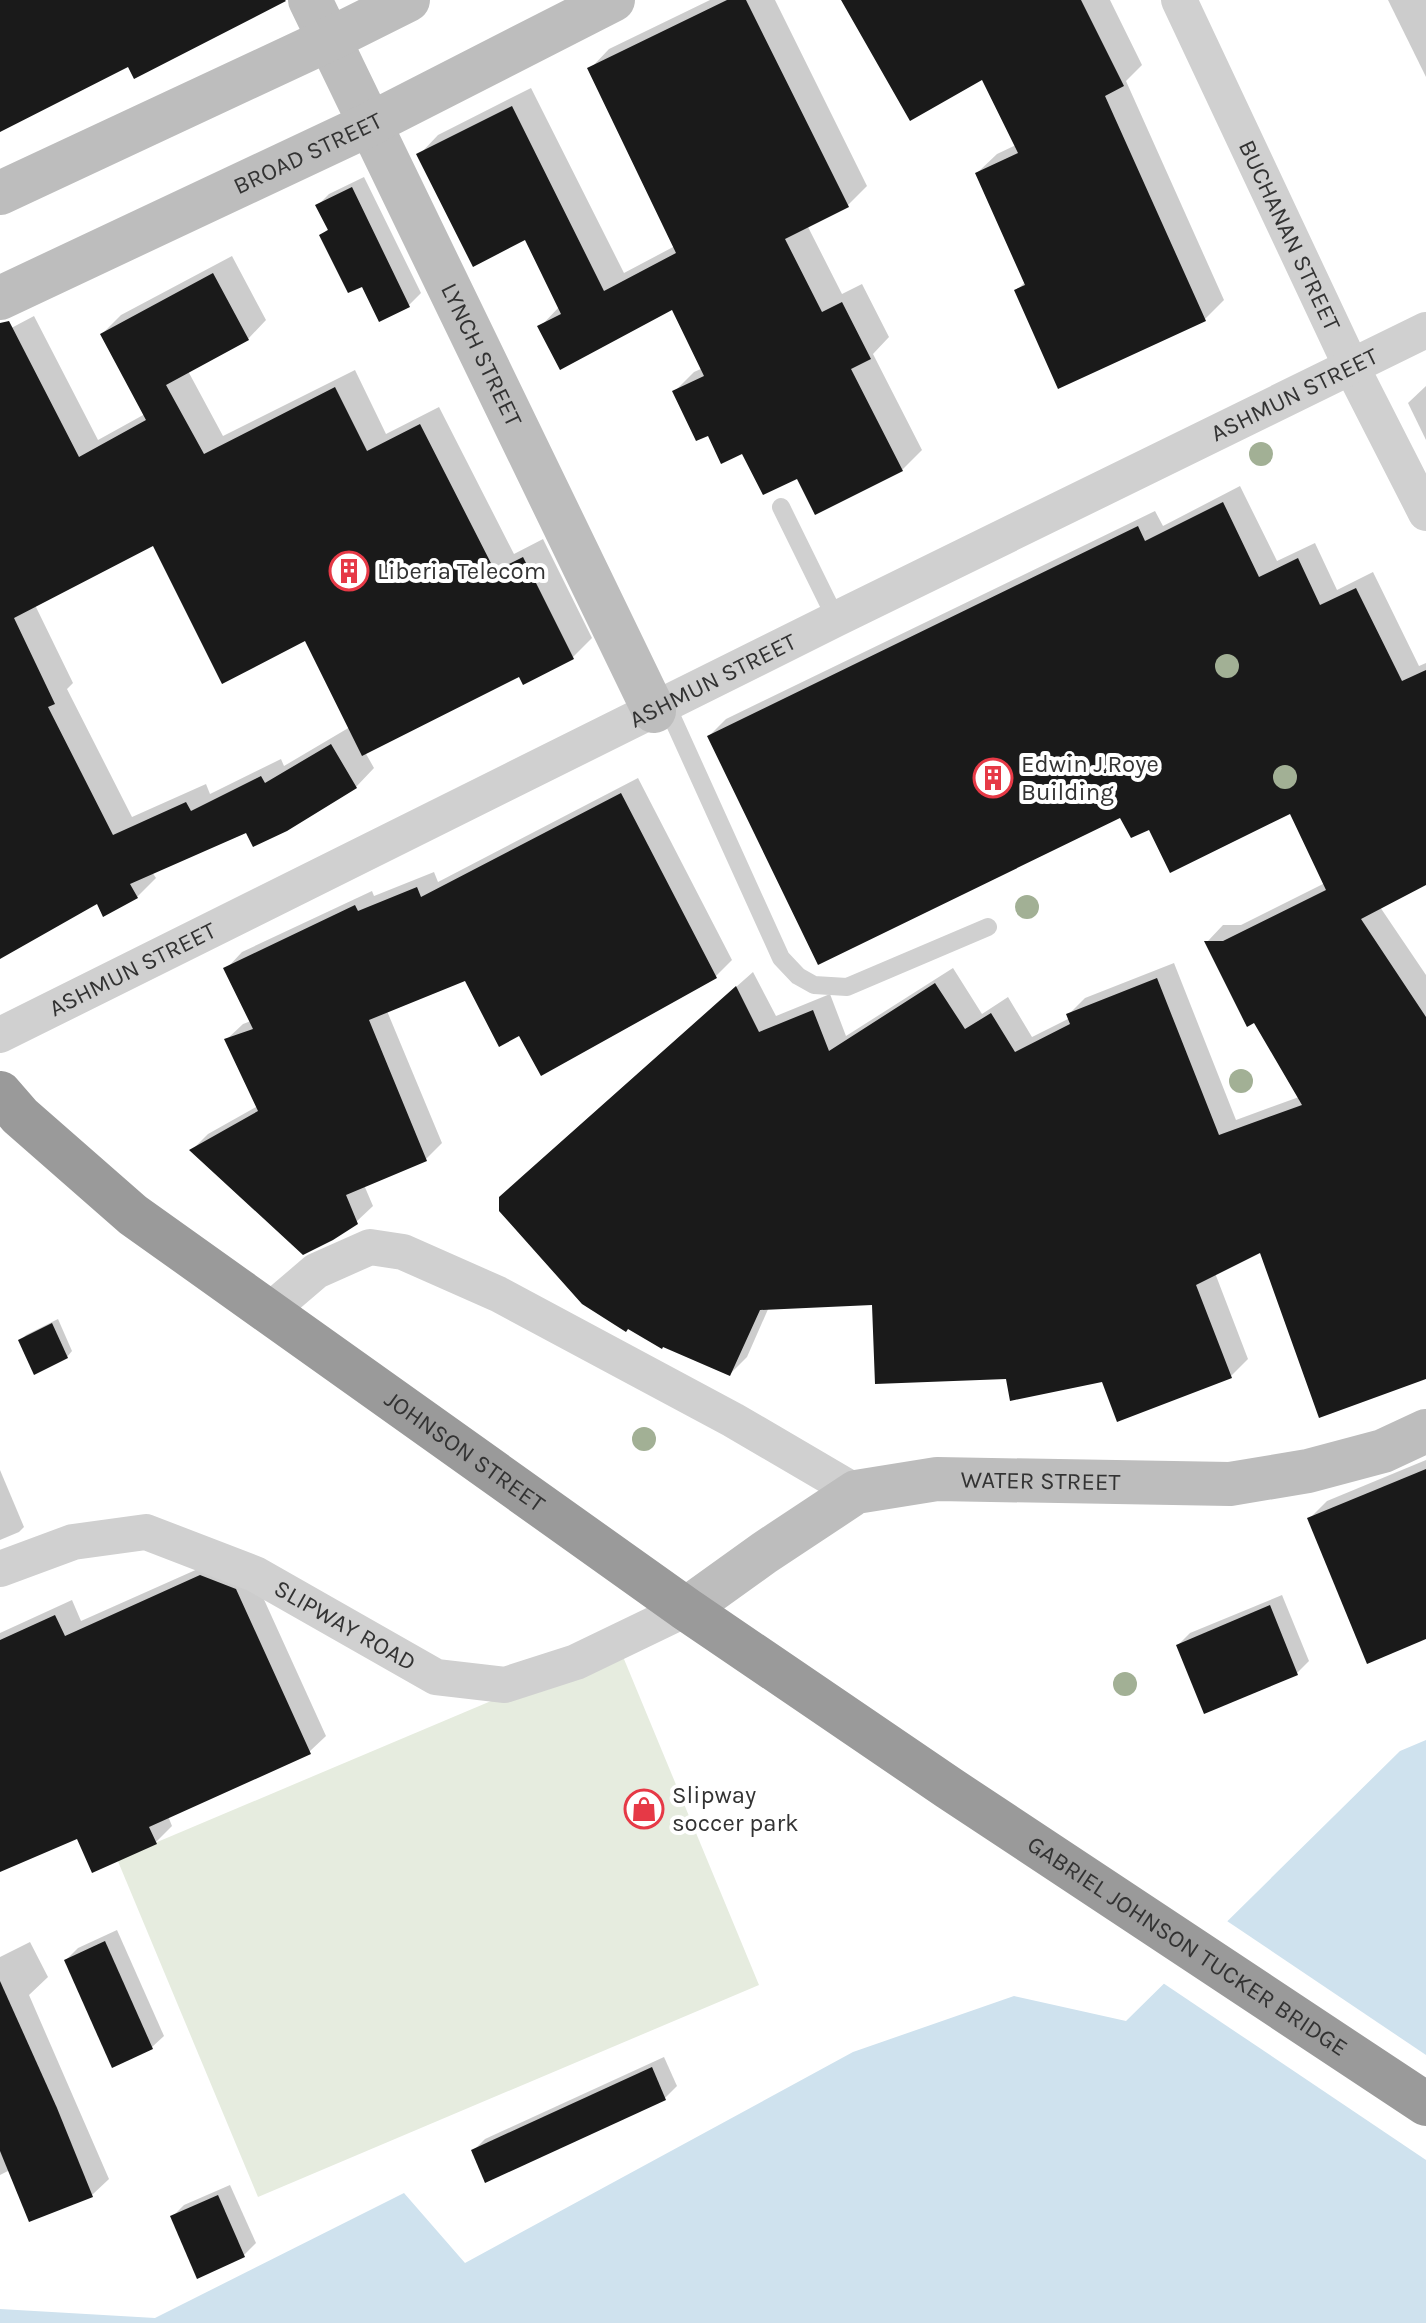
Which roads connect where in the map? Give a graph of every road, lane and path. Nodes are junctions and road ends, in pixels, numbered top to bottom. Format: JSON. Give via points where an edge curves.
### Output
{"nodes":[{"id":1,"x":310,"y":0,"type":"edge"},
{"id":2,"x":408,"y":0,"type":"edge"},
{"id":3,"x":613,"y":0,"type":"edge"},
{"id":4,"x":1179,"y":0,"type":"edge"},
{"id":5,"x":330,"y":39,"type":"junction"},
{"id":6,"x":368,"y":125,"type":"junction"},
{"id":7,"x":0,"y":193,"type":"edge"},
{"id":8,"x":0,"y":298,"type":"edge"},
{"id":9,"x":1426,"y":330,"type":"edge"},
{"id":10,"x":1351,"y":366,"type":"junction"},
{"id":11,"x":781,"y":507,"type":"dead end"},
{"id":12,"x":1426,"y":513,"type":"edge"},
{"id":13,"x":836,"y":619,"type":"junction"},
{"id":14,"x":660,"y":707,"type":"junction"},
{"id":15,"x":988,"y":927,"type":"dead end"},
{"id":16,"x":0,"y":1035,"type":"edge"},
{"id":17,"x":0,"y":1093,"type":"edge"},
{"id":18,"x":268,"y":1312,"type":"junction"},
{"id":19,"x":1426,"y":1431,"type":"edge"},
{"id":20,"x":856,"y":1492,"type":"junction"},
{"id":21,"x":0,"y":1569,"type":"edge"},
{"id":22,"x":686,"y":1609,"type":"junction"},
{"id":23,"x":949,"y":1788,"type":"joint"},
{"id":24,"x":1426,"y":2104,"type":"edge"}],
"edges":[{"from":1,"to":5,"type":"street","name":"LYNCH STREET"},
{"from":2,"to":5,"type":"street"},
{"from":3,"to":6,"type":"street","name":"BROAD STREET"},
{"from":4,"to":10,"type":"street","name":"BUCHANAN STREET"},
{"from":5,"to":6,"type":"street","name":"LYNCH STREET"},
{"from":5,"to":7,"type":"street"},
{"from":6,"to":8,"type":"street","name":"BROAD STREET"},
{"from":6,"to":14,"type":"street","name":"LYNCH STREET"},
{"from":9,"to":10,"type":"street","name":"ASHMUN STREET"},
{"from":10,"to":12,"type":"street","name":"BUCHANAN STREET"},
{"from":10,"to":13,"type":"street","name":"ASHMUN STREET"},
{"from":11,"to":13,"type":"lane"},
{"from":13,"to":14,"type":"street","name":"ASHMUN STREET"},
{"from":14,"to":15,"type":"lane","via":[[781,958],[798,976],[814,985],[847,987]]},
{"from":14,"to":16,"type":"street","name":"ASHMUN STREET"},
{"from":17,"to":18,"type":"highway","name":"JOHNSON STREET","via":[[133,1215]]},
{"from":18,"to":20,"type":"street","via":[[316,1271],[370,1247],[403,1252],[498,1294]]},
{"from":18,"to":22,"type":"highway","name":"JOHNSON STREET"},
{"from":19,"to":20,"type":"street","name":"WATER STREET","via":[[1383,1451],[1230,1484],[937,1479]]},
{"from":20,"to":22,"type":"street","name":"WATER STREET"},
{"from":21,"to":22,"type":"street","name":"SLIPWAY ROAD","via":[[73,1542],[146,1532],[255,1574],[436,1677],[505,1685],[576,1662]]},
{"from":22,"to":23,"type":"highway","name":"JOHNSON STREET"},
{"from":23,"to":24,"type":"highway","name":"GABRIEL JOHNSON TUCKER BRIDGE"}]}
